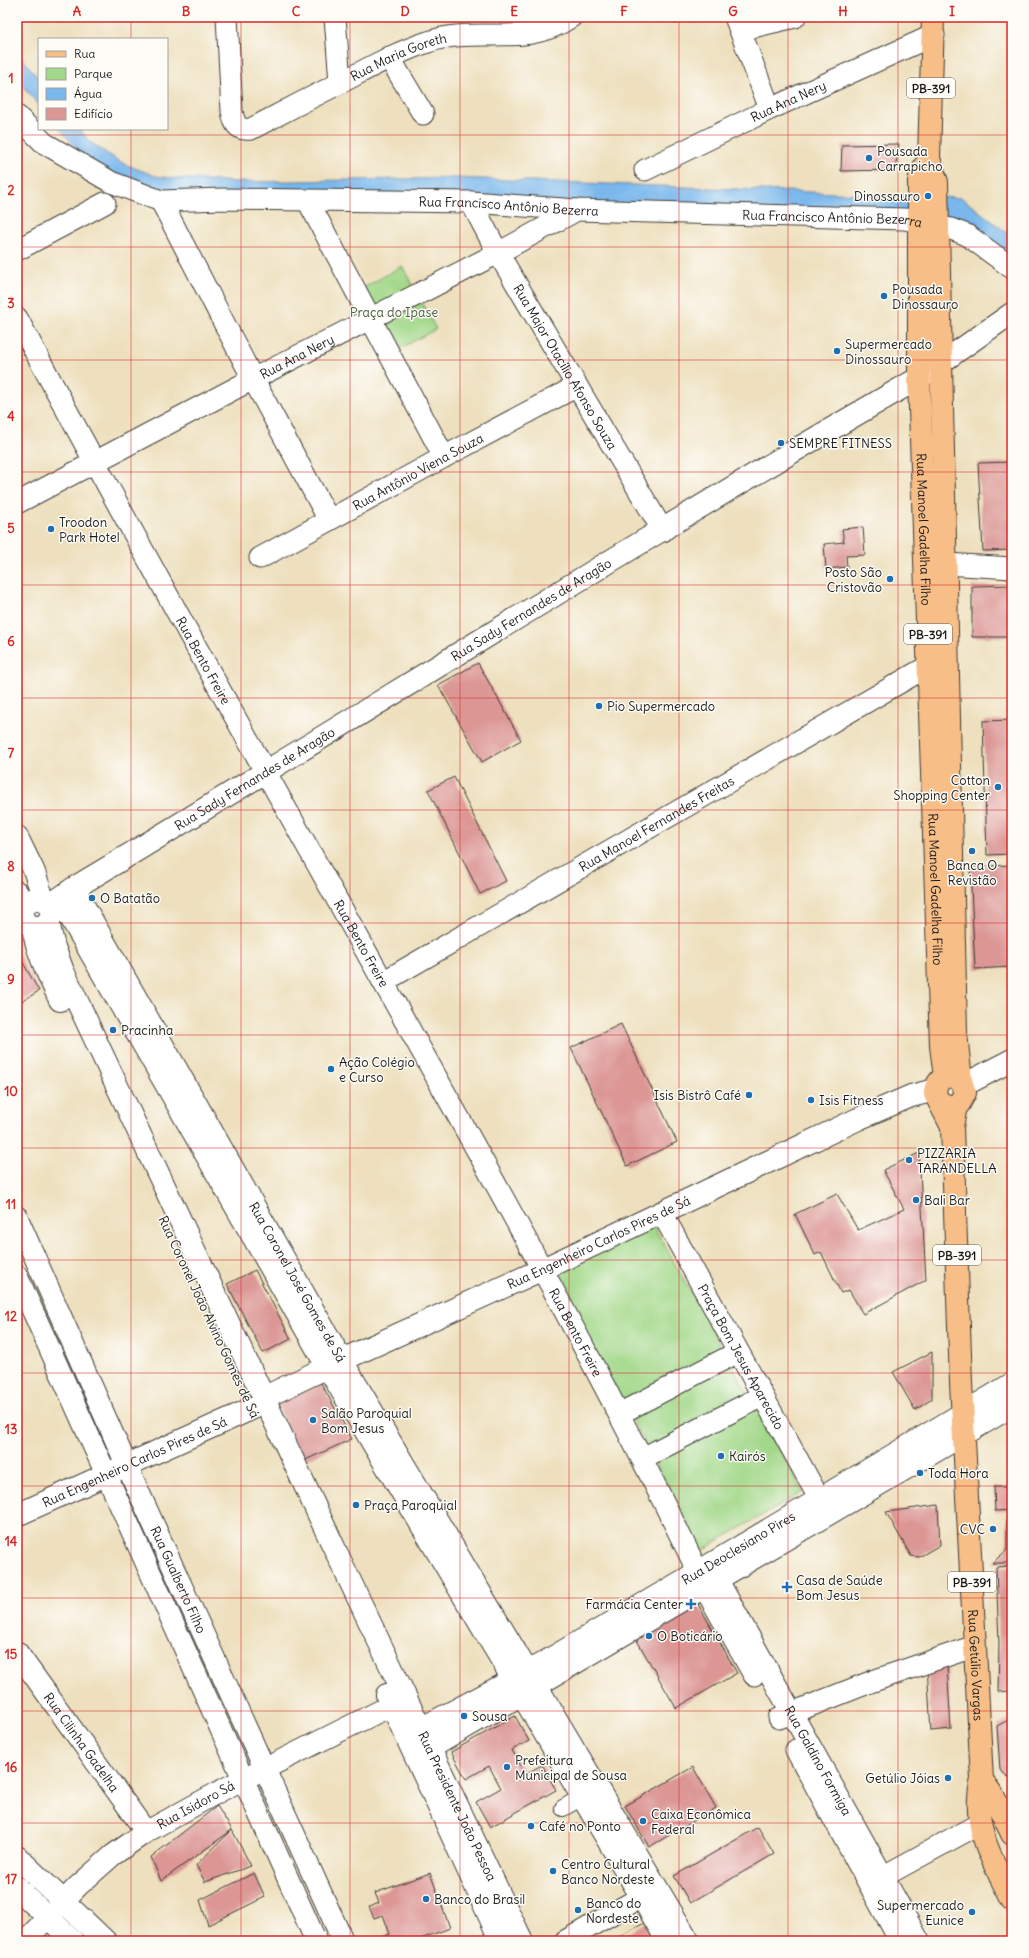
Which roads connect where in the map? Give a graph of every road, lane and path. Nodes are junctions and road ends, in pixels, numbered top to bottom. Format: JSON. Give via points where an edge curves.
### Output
{"nodes":[{"id":1,"x":227,"y":17,"type":"edge"},
{"id":2,"x":335,"y":17,"type":"edge"},
{"id":3,"x":571,"y":17,"type":"edge"},
{"id":4,"x":795,"y":17,"type":"edge"},
{"id":5,"x":737,"y":23,"type":"edge"},
{"id":6,"x":933,"y":26,"type":"edge"},
{"id":7,"x":389,"y":57,"type":"junction"},
{"id":8,"x":340,"y":82,"type":"junction"},
{"id":9,"x":770,"y":109,"type":"junction"},
{"id":10,"x":423,"y":114,"type":"dead end"},
{"id":11,"x":17,"y":116,"type":"edge"},
{"id":12,"x":645,"y":170,"type":"dead end"},
{"id":13,"x":161,"y":201,"type":"junction"},
{"id":14,"x":308,"y":201,"type":"junction"},
{"id":15,"x":470,"y":202,"type":"junction"},
{"id":16,"x":105,"y":203,"type":"dead end"},
{"id":17,"x":577,"y":210,"type":"junction"},
{"id":18,"x":928,"y":219,"type":"junction"},
{"id":19,"x":17,"y":250,"type":"edge"},
{"id":20,"x":498,"y":253,"type":"junction"},
{"id":21,"x":1012,"y":268,"type":"edge"},
{"id":22,"x":1012,"y":313,"type":"edge"},
{"id":23,"x":17,"y":318,"type":"edge"},
{"id":24,"x":371,"y":319,"type":"junction"},
{"id":25,"x":941,"y":363,"type":"junction"},
{"id":26,"x":919,"y":378,"type":"junction"},
{"id":27,"x":253,"y":379,"type":"junction"},
{"id":28,"x":577,"y":386,"type":"junction"},
{"id":29,"x":444,"y":457,"type":"junction"},
{"id":30,"x":94,"y":462,"type":"junction"},
{"id":31,"x":17,"y":503,"type":"edge"},
{"id":32,"x":329,"y":520,"type":"junction"},
{"id":33,"x":663,"y":531,"type":"junction"},
{"id":34,"x":260,"y":558,"type":"dead end"},
{"id":35,"x":946,"y":564,"type":"junction"},
{"id":36,"x":1012,"y":568,"type":"edge"},
{"id":37,"x":930,"y":665,"type":"junction"},
{"id":38,"x":266,"y":773,"type":"junction"},
{"id":39,"x":17,"y":836,"type":"edge"},
{"id":40,"x":39,"y":908,"type":"edge"},
{"id":41,"x":383,"y":982,"type":"junction"},
{"id":42,"x":1012,"y":1060,"type":"edge"},
{"id":43,"x":950,"y":1090,"type":"junction"},
{"id":44,"x":662,"y":1213,"type":"junction"},
{"id":45,"x":17,"y":1217,"type":"edge"},
{"id":46,"x":23,"y":1248,"type":"edge"},
{"id":47,"x":543,"y":1269,"type":"junction"},
{"id":48,"x":17,"y":1276,"type":"edge"},
{"id":49,"x":738,"y":1352,"type":"junction"},
{"id":50,"x":334,"y":1363,"type":"junction"},
{"id":51,"x":1012,"y":1384,"type":"edge"},
{"id":52,"x":762,"y":1396,"type":"junction"},
{"id":53,"x":1012,"y":1406,"type":"edge"},
{"id":54,"x":259,"y":1408,"type":"junction"},
{"id":55,"x":619,"y":1414,"type":"junction"},
{"id":56,"x":964,"y":1424,"type":"junction"},
{"id":57,"x":643,"y":1458,"type":"junction"},
{"id":58,"x":127,"y":1466,"type":"junction"},
{"id":59,"x":106,"y":1475,"type":"junction"},
{"id":60,"x":820,"y":1500,"type":"junction"},
{"id":61,"x":17,"y":1515,"type":"edge"},
{"id":62,"x":706,"y":1580,"type":"junction"},
{"id":63,"x":202,"y":1632,"type":"junction"},
{"id":64,"x":181,"y":1639,"type":"junction"},
{"id":65,"x":975,"y":1646,"type":"junction"},
{"id":66,"x":17,"y":1652,"type":"edge"},
{"id":67,"x":525,"y":1683,"type":"junction"},
{"id":68,"x":397,"y":1699,"type":"junction"},
{"id":69,"x":784,"y":1715,"type":"junction"},
{"id":70,"x":413,"y":1733,"type":"junction"},
{"id":71,"x":423,"y":1753,"type":"junction"},
{"id":72,"x":264,"y":1768,"type":"junction"},
{"id":73,"x":244,"y":1778,"type":"junction"},
{"id":74,"x":982,"y":1780,"type":"junction"},
{"id":75,"x":582,"y":1797,"type":"junction"},
{"id":76,"x":563,"y":1808,"type":"dead end"},
{"id":77,"x":979,"y":1824,"type":"junction"},
{"id":78,"x":146,"y":1832,"type":"junction"},
{"id":79,"x":1012,"y":1834,"type":"edge"},
{"id":80,"x":17,"y":1857,"type":"edge"},
{"id":81,"x":884,"y":1876,"type":"junction"},
{"id":82,"x":17,"y":1888,"type":"edge"},
{"id":83,"x":641,"y":1897,"type":"junction"},
{"id":84,"x":1012,"y":1900,"type":"edge"},
{"id":85,"x":64,"y":1901,"type":"junction"},
{"id":86,"x":48,"y":1917,"type":"junction"},
{"id":87,"x":25,"y":1941,"type":"edge"},
{"id":88,"x":73,"y":1941,"type":"edge"},
{"id":89,"x":105,"y":1941,"type":"edge"},
{"id":90,"x":316,"y":1941,"type":"edge"},
{"id":91,"x":343,"y":1941,"type":"edge"},
{"id":92,"x":501,"y":1941,"type":"edge"},
{"id":93,"x":522,"y":1941,"type":"edge"},
{"id":94,"x":565,"y":1941,"type":"edge"},
{"id":95,"x":667,"y":1941,"type":"edge"},
{"id":96,"x":689,"y":1941,"type":"edge"},
{"id":97,"x":900,"y":1941,"type":"edge"},
{"id":98,"x":919,"y":1941,"type":"edge"}],
"edges":[{"from":1,"to":8,"type":"street","name":"Rua Maria Goreth","via":[[232,111],[240,128],[251,128]]},
{"from":2,"to":8,"type":"street"},
{"from":3,"to":7,"type":"street","name":"Rua Maria Goreth","via":[[550,30],[516,36],[442,37]]},
{"from":4,"to":5,"type":"street"},
{"from":5,"to":9,"type":"street"},
{"from":6,"to":9,"type":"street","name":"Rua Ana Nery"},
{"from":6,"to":18,"type":"main road","number":"PB-391","via":[[929,159],[921,172],[928,181]]},
{"from":7,"to":8,"type":"street","name":"Rua Maria Goreth"},
{"from":7,"to":10,"type":"street"},
{"from":9,"to":12,"type":"street","name":"Rua Ana Nery"},
{"from":11,"to":13,"type":"street","name":"Rua Francisco Antônio Bezerra","via":[[44,143],[104,178]]},
{"from":13,"to":14,"type":"street","name":"Rua Francisco Antônio Bezerra"},
{"from":13,"to":27,"type":"street"},
{"from":14,"to":15,"type":"street","name":"Rua Francisco Antônio Bezerra"},
{"from":14,"to":24,"type":"street"},
{"from":15,"to":17,"type":"street","name":"Rua Francisco Antônio Bezerra"},
{"from":15,"to":20,"type":"street","name":"Rua Major Otacílio Afonso Souza"},
{"from":16,"to":19,"type":"street"},
{"from":17,"to":18,"type":"street","name":"Rua Francisco Antônio Bezerra"},
{"from":17,"to":20,"type":"street","name":"Rua Ana Nery"},
{"from":18,"to":21,"type":"street","name":"Rua Francisco Antônio Bezerra","via":[[967,235]]},
{"from":18,"to":25,"type":"main road","name":"Rua Manoel Gadelha Filho","number":"PB-391"},
{"from":18,"to":26,"type":"main road","name":"Rua Manoel Gadelha Filho","number":"PB-391"},
{"from":20,"to":24,"type":"street","name":"Rua Ana Nery"},
{"from":20,"to":28,"type":"street","name":"Rua Major Otacílio Afonso Souza"},
{"from":22,"to":25,"type":"street","name":"Rua Sady Fernandes de Aragão"},
{"from":23,"to":30,"type":"street","name":"Rua Bento Freire"},
{"from":24,"to":27,"type":"street","name":"Rua Ana Nery"},
{"from":24,"to":29,"type":"street"},
{"from":25,"to":26,"type":"street","name":"Rua Sady Fernandes de Aragão"},
{"from":25,"to":35,"type":"main road","name":"Rua Manoel Gadelha Filho","number":"PB-391"},
{"from":26,"to":33,"type":"street","name":"Rua Sady Fernandes de Aragão","via":[[802,445]]},
{"from":26,"to":37,"type":"main road","name":"Rua Manoel Gadelha Filho","number":"PB-391"},
{"from":27,"to":30,"type":"street","name":"Rua Ana Nery"},
{"from":27,"to":32,"type":"street"},
{"from":28,"to":29,"type":"street","name":"Rua Antônio Viena Souza"},
{"from":28,"to":33,"type":"street","name":"Rua Major Otacílio Afonso Souza"},
{"from":29,"to":32,"type":"street","name":"Rua Antônio Viena Souza"},
{"from":30,"to":31,"type":"street","name":"Rua Ana Nery"},
{"from":30,"to":38,"type":"street","name":"Rua Bento Freire"},
{"from":32,"to":34,"type":"street","name":"Rua Antônio Viena Souza"},
{"from":33,"to":38,"type":"street","name":"Rua Sady Fernandes de Aragão"},
{"from":35,"to":36,"type":"street"},
{"from":35,"to":43,"type":"main road","name":"Rua Manoel Gadelha Filho","number":"PB-391","via":[[956,1033]]},
{"from":37,"to":41,"type":"street","name":"Rua Manoel Fernandes Freitas"},
{"from":37,"to":43,"type":"main road","name":"Rua Manoel Gadelha Filho","number":"PB-391","via":[[941,1046]]},
{"from":38,"to":40,"type":"street","name":"Rua Sady Fernandes de Aragão"},
{"from":38,"to":41,"type":"street","name":"Rua Bento Freire"},
{"from":39,"to":40,"type":"street","name":"Rua Coronel José Gomes de Sá","via":[[34,872]]},
{"from":40,"to":50,"type":"street","name":"Rua Coronel José Gomes de Sá"},
{"from":40,"to":54,"type":"street","name":"Rua Coronel João Alvino Gomes de Sá","via":[[35,941],[46,971],[109,1088]]},
{"from":41,"to":47,"type":"street","name":"Rua Bento Freire"},
{"from":42,"to":43,"type":"street","name":"Rua Engenheiro Carlos Pires de Sá"},
{"from":43,"to":44,"type":"street","name":"Rua Engenheiro Carlos Pires de Sá","via":[[896,1102]]},
{"from":43,"to":56,"type":"main road","name":"Rua Getúlio Vargas","number":"PB-391"},
{"from":44,"to":47,"type":"street","name":"Rua Engenheiro Carlos Pires de Sá"},
{"from":44,"to":49,"type":"street","name":"Praça Bom Jesus Aparecido"},
{"from":45,"to":46,"type":"street","name":"Rua Gualberto Filho"},
{"from":46,"to":58,"type":"street","name":"Rua Gualberto Filho"},
{"from":47,"to":50,"type":"street","name":"Rua Engenheiro Carlos Pires de Sá"},
{"from":47,"to":55,"type":"street","name":"Rua Bento Freire"},
{"from":48,"to":59,"type":"street","name":"Rua Gualberto Filho"},
{"from":49,"to":52,"type":"street","name":"Praça Bom Jesus Aparecido"},
{"from":49,"to":55,"type":"street"},
{"from":50,"to":54,"type":"street","name":"Rua Engenheiro Carlos Pires de Sá"},
{"from":50,"to":67,"type":"street","name":"Rua Coronel José Gomes de Sá"},
{"from":51,"to":56,"type":"street"},
{"from":52,"to":57,"type":"street"},
{"from":52,"to":60,"type":"street","name":"Praça Bom Jesus Aparecido"},
{"from":53,"to":56,"type":"street"},
{"from":54,"to":58,"type":"street","name":"Rua Engenheiro Carlos Pires de Sá"},
{"from":54,"to":68,"type":"street","name":"Rua Coronel João Alvino Gomes de Sá"},
{"from":55,"to":57,"type":"street","name":"Rua Bento Freire"},
{"from":56,"to":60,"type":"street","name":"Rua Deoclesiano Pires"},
{"from":56,"to":62,"type":"street","name":"Rua Deoclesiano Pires"},
{"from":56,"to":65,"type":"main road","name":"Rua Getúlio Vargas","number":"PB-391"},
{"from":57,"to":62,"type":"street","name":"Rua Bento Freire"},
{"from":58,"to":59,"type":"street","name":"Rua Engenheiro Carlos Pires de Sá"},
{"from":58,"to":63,"type":"street","name":"Rua Gualberto Filho"},
{"from":59,"to":61,"type":"street","name":"Rua Engenheiro Carlos Pires de Sá"},
{"from":59,"to":64,"type":"street","name":"Rua Gualberto Filho"},
{"from":60,"to":62,"type":"street","name":"Rua Deoclesiano Pires"},
{"from":62,"to":67,"type":"street","name":"Rua Deoclesiano Pires"},
{"from":62,"to":69,"type":"street","name":"Rua Galdino Formiga"},
{"from":63,"to":64,"type":"street"},
{"from":63,"to":72,"type":"street","name":"Rua Gualberto Filho"},
{"from":64,"to":73,"type":"street","name":"Rua Gualberto Filho"},
{"from":65,"to":69,"type":"street"},
{"from":65,"to":74,"type":"main road","name":"Rua Getúlio Vargas","number":"PB-391"},
{"from":66,"to":78,"type":"street","name":"Rua Cilinha Gadelha"},
{"from":67,"to":70,"type":"street","name":"Rua Deoclesiano Pires"},
{"from":67,"to":71,"type":"street","name":"Rua Deoclesiano Pires"},
{"from":67,"to":75,"type":"street","name":"Rua Coronel José Gomes de Sá"},
{"from":67,"to":96,"type":"street","name":"Rua Coronel José Gomes de Sá"},
{"from":68,"to":70,"type":"street","name":"Rua Presidente João Pessoa"},
{"from":68,"to":72,"type":"street","name":"Rua Isidoro Sá"},
{"from":69,"to":81,"type":"street","name":"Rua Galdino Formiga"},
{"from":69,"to":97,"type":"street","name":"Rua Galdino Formiga"},
{"from":70,"to":71,"type":"street","name":"Rua Presidente João Pessoa"},
{"from":71,"to":92,"type":"street","name":"Rua Presidente João Pessoa"},
{"from":71,"to":93,"type":"street","name":"Rua Presidente João Pessoa"},
{"from":72,"to":73,"type":"street","name":"Rua Isidoro Sá"},
{"from":72,"to":91,"type":"street","name":"Rua Gualberto Filho"},
{"from":73,"to":78,"type":"street","name":"Rua Isidoro Sá"},
{"from":73,"to":90,"type":"street","name":"Rua Gualberto Filho"},
{"from":74,"to":77,"type":"main road","name":"Rua Getúlio Vargas","number":"PB-391","via":[[978,1798]]},
{"from":74,"to":79,"type":"main road","via":[[994,1797]]},
{"from":75,"to":76,"type":"street"},
{"from":75,"to":83,"type":"street","name":"Rua Coronel José Gomes de Sá"},
{"from":77,"to":81,"type":"street"},
{"from":77,"to":84,"type":"main road","name":"Rua Getúlio Vargas","number":"PB-391","via":[[985,1843]]},
{"from":78,"to":85,"type":"street","name":"Rua Isidoro Sá","via":[[113,1856]]},
{"from":80,"to":85,"type":"street"},
{"from":81,"to":98,"type":"street","name":"Rua Galdino Formiga"},
{"from":82,"to":86,"type":"street"},
{"from":83,"to":94,"type":"street"},
{"from":83,"to":95,"type":"street","name":"Rua Coronel José Gomes de Sá"},
{"from":85,"to":86,"type":"street","name":"Rua Isidoro Sá"},
{"from":85,"to":89,"type":"street"},
{"from":86,"to":87,"type":"street","name":"Rua Isidoro Sá"},
{"from":86,"to":88,"type":"street"}]}
